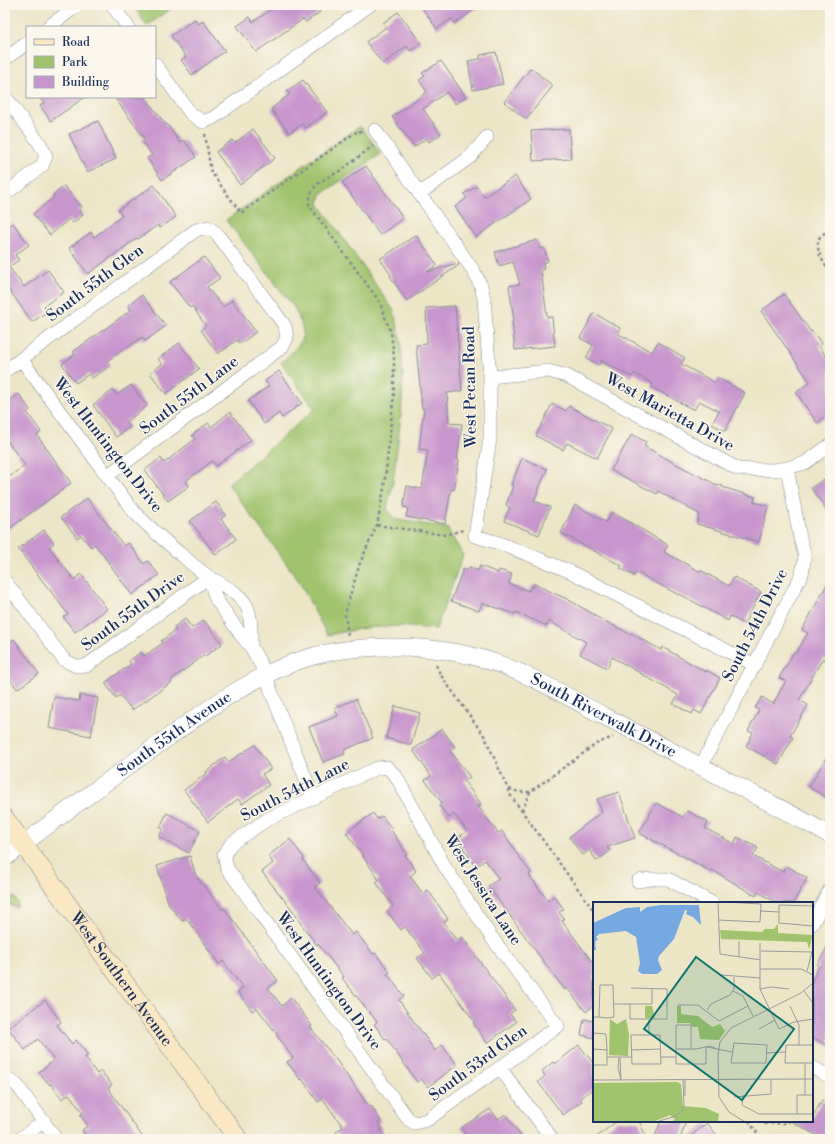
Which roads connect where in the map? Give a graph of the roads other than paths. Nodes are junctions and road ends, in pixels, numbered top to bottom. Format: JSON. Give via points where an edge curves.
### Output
{"nodes":[{"id":1,"x":78,"y":5,"type":"edge"},
{"id":2,"x":112,"y":5,"type":"edge"},
{"id":3,"x":370,"y":5,"type":"edge"},
{"id":4,"x":49,"y":26,"type":"edge"},
{"id":5,"x":127,"y":26,"type":"edge"},
{"id":6,"x":26,"y":44,"type":"edge"},
{"id":7,"x":5,"y":59,"type":"edge"},
{"id":8,"x":156,"y":65,"type":"edge"},
{"id":9,"x":5,"y":96,"type":"edge"},
{"id":10,"x":487,"y":137,"type":"dead end"},
{"id":11,"x":376,"y":139,"type":"road end"},
{"id":12,"x":5,"y":194,"type":"edge"},
{"id":13,"x":419,"y":194,"type":"junction"},
{"id":14,"x":208,"y":227,"type":"joint"},
{"id":15,"x":21,"y":359,"type":"junction"},
{"id":16,"x":5,"y":371,"type":"edge"},
{"id":17,"x":490,"y":377,"type":"junction"},
{"id":18,"x":830,"y":445,"type":"edge"},
{"id":19,"x":787,"y":468,"type":"junction"},
{"id":20,"x":108,"y":476,"type":"junction"},
{"id":21,"x":209,"y":577,"type":"junction"},
{"id":22,"x":5,"y":581,"type":"edge"},
{"id":23,"x":241,"y":599,"type":"junction"},
{"id":24,"x":224,"y":611,"type":"junction"},
{"id":25,"x":251,"y":647,"type":"junction"},
{"id":26,"x":356,"y":649,"type":"joint"},
{"id":27,"x":755,"y":665,"type":"junction"},
{"id":28,"x":266,"y":674,"type":"junction"},
{"id":29,"x":701,"y":766,"type":"junction"},
{"id":30,"x":387,"y":767,"type":"joint"},
{"id":31,"x":313,"y":797,"type":"junction"},
{"id":32,"x":5,"y":819,"type":"edge"},
{"id":33,"x":830,"y":835,"type":"edge"},
{"id":34,"x":23,"y":844,"type":"junction"},
{"id":35,"x":224,"y":854,"type":"joint"},
{"id":36,"x":5,"y":858,"type":"edge"},
{"id":37,"x":638,"y":881,"type":"dead end"},
{"id":38,"x":830,"y":889,"type":"edge"},
{"id":39,"x":710,"y":902,"type":"edge"},
{"id":40,"x":813,"y":922,"type":"edge"},
{"id":41,"x":558,"y":1026,"type":"joint"},
{"id":42,"x":500,"y":1068,"type":"junction"},
{"id":43,"x":813,"y":1068,"type":"edge"},
{"id":44,"x":5,"y":1077,"type":"edge"},
{"id":45,"x":830,"y":1077,"type":"edge"},
{"id":46,"x":44,"y":1121,"type":"junction"},
{"id":47,"x":416,"y":1123,"type":"joint"},
{"id":48,"x":20,"y":1139,"type":"edge"},
{"id":49,"x":56,"y":1139,"type":"edge"},
{"id":50,"x":238,"y":1139,"type":"edge"},
{"id":51,"x":552,"y":1139,"type":"edge"}],
"edges":[{"from":1,"to":4,"type":"street"},
{"from":2,"to":5,"type":"street"},
{"from":3,"to":8,"type":"street","via":[[213,118],[203,122],[191,114]]},
{"from":6,"to":7,"type":"street"},
{"from":9,"to":12,"type":"street","via":[[46,156],[42,166]]},
{"from":10,"to":13,"type":"street","via":[[470,157]]},
{"from":11,"to":13,"type":"street","name":"West Pecan Road"},
{"from":13,"to":17,"type":"street","name":"West Pecan Road","via":[[473,270],[481,286]]},
{"from":14,"to":15,"type":"street","name":"South 55th Glen","via":[[196,230]]},
{"from":14,"to":20,"type":"street","name":"South 55th Lane","via":[[217,234],[286,326],[287,338],[276,352]]},
{"from":15,"to":16,"type":"street","name":"South 55th Glen"},
{"from":15,"to":20,"type":"street","name":"West Huntington Drive"},
{"from":17,"to":19,"type":"street","name":"West Marietta Drive","via":[[548,371],[567,376],[738,469]]},
{"from":17,"to":27,"type":"street","name":"West Pecan Road","via":[[490,439],[475,536],[569,571]]},
{"from":18,"to":19,"type":"street","name":"West Marietta Drive","via":[[805,463]]},
{"from":19,"to":27,"type":"street","name":"South 54th Drive","via":[[805,556],[802,574]]},
{"from":20,"to":21,"type":"street","name":"West Huntington Drive","via":[[134,512],[156,534]]},
{"from":21,"to":22,"type":"street","name":"South 55th Drive","via":[[86,666],[76,666],[64,660]]},
{"from":21,"to":23,"type":"street","name":"West Huntington Drive","via":[[223,584]]},
{"from":21,"to":24,"type":"street","name":"West Huntington Drive","via":[[216,599]]},
{"from":23,"to":24,"type":"street"},
{"from":23,"to":25,"type":"street","name":"West Huntington Drive","via":[[247,607],[251,624]]},
{"from":24,"to":25,"type":"street","name":"West Huntington Drive"},
{"from":25,"to":28,"type":"street","name":"West Huntington Drive"},
{"from":26,"to":28,"type":"street","name":"South 55th Avenue","via":[[296,661]]},
{"from":26,"to":29,"type":"street","name":"South Riverwalk Drive","via":[[429,650],[463,654],[494,662]]},
{"from":27,"to":29,"type":"street","name":"South 54th Drive"},
{"from":28,"to":31,"type":"street","name":"West Huntington Drive"},
{"from":28,"to":34,"type":"street","name":"South 55th Avenue","via":[[201,714]]},
{"from":29,"to":33,"type":"street","name":"South Riverwalk Drive"},
{"from":30,"to":31,"type":"street","name":"South 54th Lane","via":[[377,768]]},
{"from":30,"to":41,"type":"street","name":"West Jessica Lane","via":[[396,776],[444,867],[492,938]]},
{"from":31,"to":35,"type":"street","name":"South 54th Lane","via":[[268,819],[232,843]]},
{"from":32,"to":34,"type":"main road","name":"West Southern Avenue"},
{"from":34,"to":36,"type":"street","name":"South 55th Avenue"},
{"from":34,"to":50,"type":"main road","name":"West Southern Avenue"},
{"from":35,"to":47,"type":"street","name":"West Huntington Drive","via":[[227,868],[408,1119]]},
{"from":37,"to":39,"type":"street","via":[[651,878],[668,879]]},
{"from":38,"to":40,"type":"street"},
{"from":41,"to":42,"type":"street","name":"South 53rd Glen"},
{"from":42,"to":47,"type":"street","name":"South 53rd Glen","via":[[427,1120]]},
{"from":42,"to":51,"type":"street"},
{"from":43,"to":45,"type":"street"},
{"from":44,"to":46,"type":"street","via":[[17,1085]]},
{"from":46,"to":48,"type":"street"},
{"from":46,"to":49,"type":"street"}]}
